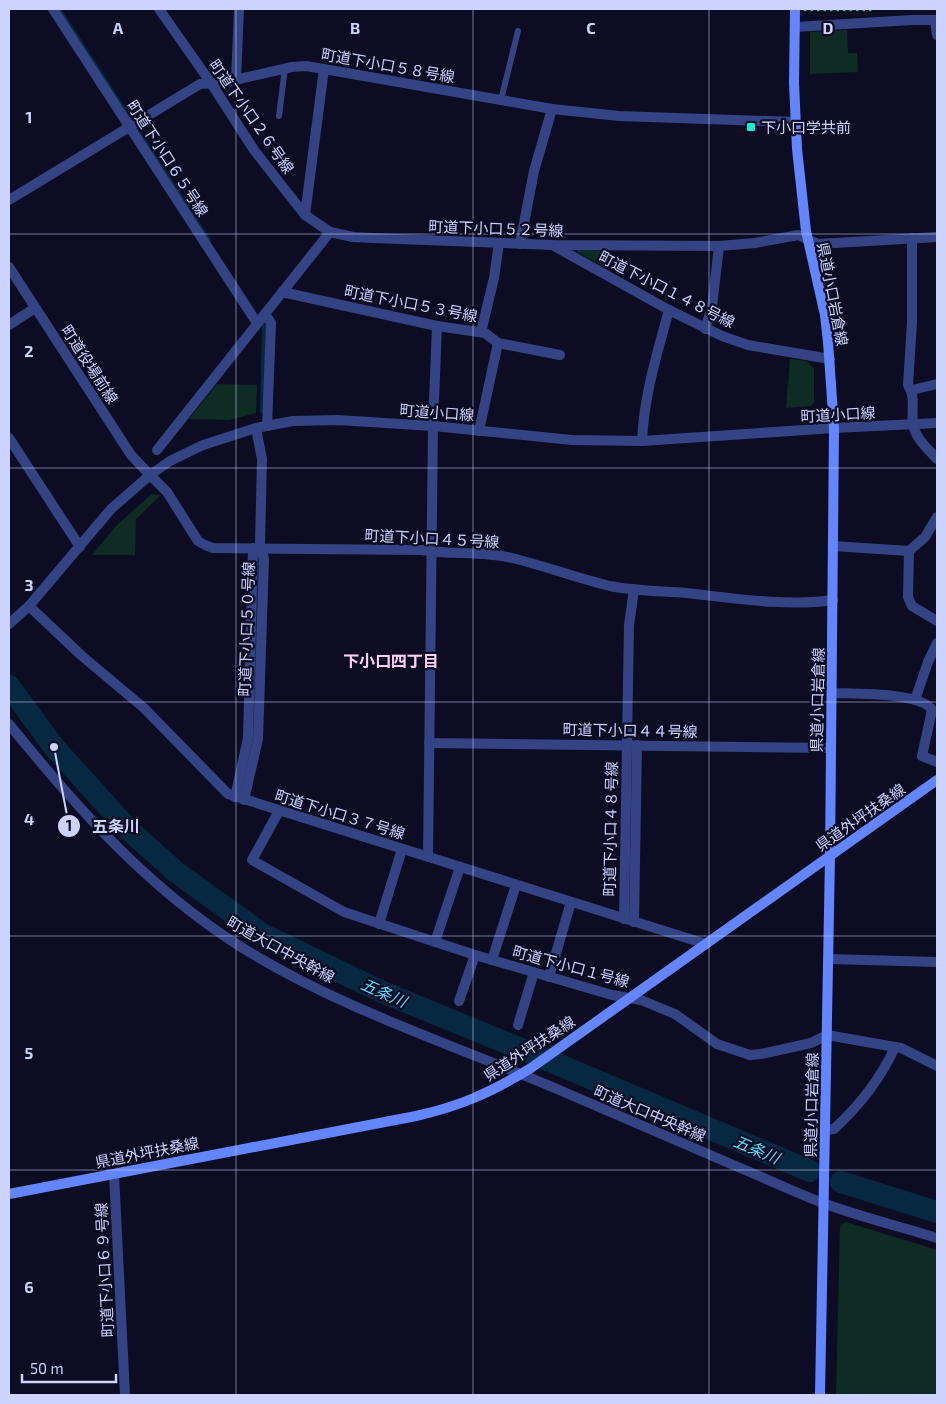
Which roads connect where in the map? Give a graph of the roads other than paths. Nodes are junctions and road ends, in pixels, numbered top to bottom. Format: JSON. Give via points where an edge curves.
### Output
{"nodes":[{"id":1,"x":53,"y":9,"type":"edge"},
{"id":2,"x":159,"y":9,"type":"edge"},
{"id":3,"x":239,"y":9,"type":"edge"},
{"id":4,"x":795,"y":9,"type":"edge"},
{"id":5,"x":936,"y":20,"type":"edge"},
{"id":6,"x":795,"y":28,"type":"junction"},
{"id":7,"x":518,"y":31,"type":"dead end"},
{"id":8,"x":937,"y":35,"type":"edge"},
{"id":9,"x":285,"y":68,"type":"junction"},
{"id":10,"x":324,"y":69,"type":"junction"},
{"id":11,"x":236,"y":79,"type":"junction"},
{"id":12,"x":211,"y":82,"type":"junction"},
{"id":13,"x":500,"y":100,"type":"junction"},
{"id":14,"x":552,"y":109,"type":"junction"},
{"id":15,"x":279,"y":116,"type":"dead end"},
{"id":16,"x":795,"y":122,"type":"junction"},
{"id":17,"x":130,"y":127,"type":"junction"},
{"id":18,"x":9,"y":200,"type":"edge"},
{"id":19,"x":305,"y":215,"type":"junction"},
{"id":20,"x":330,"y":232,"type":"junction"},
{"id":21,"x":937,"y":237,"type":"edge"},
{"id":22,"x":912,"y":238,"type":"junction"},
{"id":23,"x":807,"y":239,"type":"junction"},
{"id":24,"x":500,"y":243,"type":"junction"},
{"id":25,"x":520,"y":244,"type":"junction"},
{"id":26,"x":553,"y":246,"type":"junction"},
{"id":27,"x":719,"y":246,"type":"junction"},
{"id":28,"x":9,"y":267,"type":"edge"},
{"id":29,"x":282,"y":292,"type":"junction"},
{"id":30,"x":35,"y":308,"type":"junction"},
{"id":31,"x":669,"y":310,"type":"junction"},
{"id":32,"x":265,"y":314,"type":"junction"},
{"id":33,"x":257,"y":323,"type":"junction"},
{"id":34,"x":9,"y":326,"type":"edge"},
{"id":35,"x":438,"y":326,"type":"junction"},
{"id":36,"x":705,"y":329,"type":"junction"},
{"id":37,"x":482,"y":332,"type":"junction"},
{"id":38,"x":498,"y":343,"type":"junction"},
{"id":39,"x":560,"y":355,"type":"dead end"},
{"id":40,"x":830,"y":359,"type":"junction"},
{"id":41,"x":937,"y":384,"type":"edge"},
{"id":42,"x":912,"y":390,"type":"junction"},
{"id":43,"x":937,"y":423,"type":"edge"},
{"id":44,"x":913,"y":425,"type":"junction"},
{"id":45,"x":268,"y":426,"type":"junction"},
{"id":46,"x":433,"y":426,"type":"junction"},
{"id":47,"x":256,"y":428,"type":"junction"},
{"id":48,"x":834,"y":428,"type":"junction"},
{"id":49,"x":480,"y":431,"type":"junction"},
{"id":50,"x":9,"y":438,"type":"edge"},
{"id":51,"x":642,"y":441,"type":"junction"},
{"id":52,"x":157,"y":450,"type":"dead end"},
{"id":53,"x":937,"y":459,"type":"edge"},
{"id":54,"x":150,"y":474,"type":"junction"},
{"id":55,"x":937,"y":517,"type":"edge"},
{"id":56,"x":925,"y":537,"type":"junction"},
{"id":57,"x":937,"y":538,"type":"edge"},
{"id":58,"x":834,"y":546,"type":"junction"},
{"id":59,"x":80,"y":547,"type":"junction"},
{"id":60,"x":258,"y":548,"type":"junction"},
{"id":61,"x":909,"y":551,"type":"junction"},
{"id":62,"x":431,"y":552,"type":"junction"},
{"id":63,"x":634,"y":590,"type":"junction"},
{"id":64,"x":834,"y":600,"type":"junction"},
{"id":65,"x":29,"y":606,"type":"junction"},
{"id":66,"x":937,"y":621,"type":"edge"},
{"id":67,"x":9,"y":624,"type":"edge"},
{"id":68,"x":937,"y":643,"type":"edge"},
{"id":69,"x":832,"y":693,"type":"junction"},
{"id":70,"x":915,"y":700,"type":"junction"},
{"id":71,"x":9,"y":724,"type":"edge"},
{"id":72,"x":429,"y":743,"type":"junction"},
{"id":73,"x":632,"y":745,"type":"junction"},
{"id":74,"x":832,"y":748,"type":"junction"},
{"id":75,"x":937,"y":762,"type":"edge"},
{"id":76,"x":937,"y":780,"type":"edge"},
{"id":77,"x":239,"y":798,"type":"junction"},
{"id":78,"x":280,"y":811,"type":"junction"},
{"id":79,"x":402,"y":849,"type":"junction"},
{"id":80,"x":428,"y":857,"type":"junction"},
{"id":81,"x":830,"y":857,"type":"junction"},
{"id":82,"x":460,"y":867,"type":"junction"},
{"id":83,"x":516,"y":884,"type":"junction"},
{"id":84,"x":572,"y":902,"type":"junction"},
{"id":85,"x":629,"y":920,"type":"junction"},
{"id":86,"x":380,"y":924,"type":"junction"},
{"id":87,"x":435,"y":942,"type":"junction"},
{"id":88,"x":706,"y":944,"type":"junction"},
{"id":89,"x":475,"y":955,"type":"junction"},
{"id":90,"x":829,"y":958,"type":"junction"},
{"id":91,"x":492,"y":960,"type":"junction"},
{"id":92,"x":937,"y":962,"type":"edge"},
{"id":93,"x":534,"y":972,"type":"junction"},
{"id":94,"x":549,"y":976,"type":"junction"},
{"id":95,"x":630,"y":998,"type":"junction"},
{"id":96,"x":459,"y":1001,"type":"dead end"},
{"id":97,"x":518,"y":1025,"type":"dead end"},
{"id":98,"x":827,"y":1035,"type":"junction"},
{"id":99,"x":895,"y":1047,"type":"junction"},
{"id":100,"x":937,"y":1066,"type":"edge"},
{"id":101,"x":520,"y":1074,"type":"junction"},
{"id":102,"x":826,"y":1130,"type":"junction"},
{"id":103,"x":114,"y":1174,"type":"junction"},
{"id":104,"x":9,"y":1194,"type":"edge"},
{"id":105,"x":824,"y":1204,"type":"junction"},
{"id":106,"x":937,"y":1238,"type":"edge"},
{"id":107,"x":125,"y":1395,"type":"edge"},
{"id":108,"x":820,"y":1395,"type":"edge"}],
"edges":[{"from":1,"to":17,"type":"street","name":"町道下小口６５号線"},
{"from":2,"to":12,"type":"street","name":"町道下小口２６号線"},
{"from":3,"to":11,"type":"street"},
{"from":4,"to":6,"type":"main road","name":"県道小口岩倉線"},
{"from":5,"to":6,"type":"street"},
{"from":5,"to":8,"type":"street"},
{"from":6,"to":16,"type":"main road","name":"県道小口岩倉線"},
{"from":7,"to":13,"type":"lane"},
{"from":9,"to":10,"type":"street","name":"町道下小口５８号線","via":[[306,66]]},
{"from":9,"to":11,"type":"street","name":"町道下小口５８号線"},
{"from":9,"to":15,"type":"lane"},
{"from":10,"to":13,"type":"street","name":"町道下小口５８号線"},
{"from":10,"to":19,"type":"street"},
{"from":11,"to":12,"type":"street","name":"町道下小口５８号線"},
{"from":12,"to":17,"type":"street","name":"町道下小口５８号線","via":[[200,84]]},
{"from":12,"to":19,"type":"street","name":"町道下小口２６号線","via":[[254,150]]},
{"from":13,"to":14,"type":"street","name":"町道下小口５８号線"},
{"from":14,"to":16,"type":"street","name":"町道下小口５８号線","via":[[619,116]]},
{"from":14,"to":25,"type":"street","via":[[534,170]]},
{"from":16,"to":23,"type":"main road","name":"県道小口岩倉線"},
{"from":17,"to":18,"type":"street","name":"町道下小口５８号線"},
{"from":17,"to":33,"type":"street","name":"町道下小口６５号線"},
{"from":19,"to":20,"type":"street","name":"町道下小口２６号線"},
{"from":20,"to":24,"type":"street","name":"町道下小口５２号線","via":[[353,237]]},
{"from":20,"to":29,"type":"street"},
{"from":21,"to":22,"type":"street","name":"町道下小口５２号線"},
{"from":22,"to":23,"type":"street","name":"町道下小口５２号線","via":[[818,244]]},
{"from":22,"to":42,"type":"street","via":[[908,385]]},
{"from":23,"to":27,"type":"street","name":"町道下小口５２号線","via":[[798,234],[756,243]]},
{"from":23,"to":40,"type":"main road","name":"県道小口岩倉線"},
{"from":24,"to":25,"type":"street","name":"町道下小口５２号線"},
{"from":24,"to":37,"type":"street"},
{"from":25,"to":26,"type":"street","name":"町道下小口５２号線"},
{"from":26,"to":27,"type":"street","name":"町道下小口５２号線"},
{"from":26,"to":31,"type":"street","name":"町道下小口１４８号線"},
{"from":27,"to":36,"type":"street","via":[[712,307]]},
{"from":28,"to":30,"type":"street","name":"町道役場前線"},
{"from":29,"to":32,"type":"street"},
{"from":29,"to":35,"type":"street","name":"町道下小口５３号線"},
{"from":30,"to":34,"type":"street"},
{"from":30,"to":54,"type":"street","name":"町道役場前線","via":[[131,455]]},
{"from":31,"to":36,"type":"street","name":"町道下小口１４８号線"},
{"from":31,"to":51,"type":"street","via":[[650,377]]},
{"from":32,"to":33,"type":"street"},
{"from":32,"to":45,"type":"street","via":[[271,323]]},
{"from":33,"to":52,"type":"street"},
{"from":35,"to":37,"type":"street","name":"町道下小口５３号線"},
{"from":35,"to":46,"type":"street"},
{"from":36,"to":40,"type":"street","name":"町道下小口１４８号線","via":[[748,344]]},
{"from":37,"to":38,"type":"street","name":"町道下小口５３号線"},
{"from":38,"to":39,"type":"street","name":"町道下小口５３号線"},
{"from":38,"to":49,"type":"street"},
{"from":40,"to":48,"type":"main road","name":"県道小口岩倉線"},
{"from":41,"to":42,"type":"street"},
{"from":42,"to":44,"type":"street"},
{"from":43,"to":44,"type":"street","name":"町道小口線"},
{"from":44,"to":48,"type":"street","name":"町道小口線"},
{"from":44,"to":53,"type":"street","via":[[921,442]]},
{"from":45,"to":46,"type":"street","name":"町道小口線","via":[[319,420]]},
{"from":45,"to":47,"type":"street","name":"町道小口線"},
{"from":46,"to":49,"type":"street","name":"町道小口線"},
{"from":46,"to":62,"type":"street"},
{"from":47,"to":54,"type":"street","name":"町道小口線","via":[[203,445]]},
{"from":47,"to":60,"type":"street","name":"町道下小口５０号線","via":[[262,459]]},
{"from":48,"to":51,"type":"street","name":"町道小口線"},
{"from":48,"to":58,"type":"main road","name":"県道小口岩倉線"},
{"from":49,"to":51,"type":"street","name":"町道小口線","via":[[572,440]]},
{"from":50,"to":59,"type":"street"},
{"from":54,"to":59,"type":"street","name":"町道小口線","via":[[111,509]]},
{"from":54,"to":60,"type":"street","name":"町道下小口４５号線","via":[[167,492],[198,541],[213,548]]},
{"from":55,"to":56,"type":"street"},
{"from":56,"to":57,"type":"street"},
{"from":56,"to":61,"type":"street"},
{"from":58,"to":61,"type":"street"},
{"from":58,"to":64,"type":"main road","name":"県道小口岩倉線"},
{"from":59,"to":65,"type":"street","name":"町道小口線"},
{"from":60,"to":62,"type":"street","name":"町道下小口４５号線"},
{"from":60,"to":77,"type":"street","via":[[248,738]]},
{"from":60,"to":77,"type":"street","name":"町道下小口５０号線","via":[[264,559],[258,739]]},
{"from":61,"to":66,"type":"street","via":[[908,596],[912,606]]},
{"from":62,"to":63,"type":"street","name":"町道下小口４５号線","via":[[503,556]]},
{"from":62,"to":72,"type":"street"},
{"from":63,"to":64,"type":"street","name":"町道下小口４５号線","via":[[816,603]]},
{"from":63,"to":73,"type":"street","name":"町道下小口４８号線","via":[[629,625]]},
{"from":64,"to":69,"type":"main road","name":"県道小口岩倉線"},
{"from":65,"to":67,"type":"street","name":"町道小口線"},
{"from":65,"to":77,"type":"street","name":"町道下小口３７号線","via":[[144,708],[228,794]]},
{"from":68,"to":70,"type":"street"},
{"from":69,"to":70,"type":"street","via":[[889,695]]},
{"from":69,"to":74,"type":"main road","name":"県道小口岩倉線"},
{"from":70,"to":75,"type":"street","via":[[929,705],[932,710],[922,756]]},
{"from":71,"to":101,"type":"street","name":"町道大口中央幹線","via":[[90,820],[131,862],[236,943],[339,999]]},
{"from":72,"to":73,"type":"street","name":"町道下小口４４号線"},
{"from":72,"to":80,"type":"street"},
{"from":73,"to":74,"type":"street","name":"町道下小口４４号線"},
{"from":73,"to":85,"type":"street","name":"町道下小口４８号線"},
{"from":74,"to":81,"type":"main road","name":"県道小口岩倉線"},
{"from":76,"to":81,"type":"main road","name":"県道外坪扶桑線"},
{"from":77,"to":78,"type":"street","name":"町道下小口３７号線"},
{"from":78,"to":79,"type":"street","name":"町道下小口３７号線"},
{"from":78,"to":86,"type":"street","name":"町道下小口１号線","via":[[252,860],[344,912]]},
{"from":79,"to":80,"type":"street","name":"町道下小口３７号線"},
{"from":79,"to":86,"type":"street"},
{"from":80,"to":82,"type":"street","name":"町道下小口３７号線"},
{"from":81,"to":88,"type":"main road","name":"県道外坪扶桑線"},
{"from":81,"to":90,"type":"main road","name":"県道小口岩倉線"},
{"from":82,"to":83,"type":"street","name":"町道下小口３７号線"},
{"from":82,"to":87,"type":"street"},
{"from":83,"to":84,"type":"street","name":"町道下小口３７号線"},
{"from":83,"to":91,"type":"street"},
{"from":84,"to":85,"type":"street","name":"町道下小口３７号線"},
{"from":84,"to":94,"type":"street"},
{"from":85,"to":88,"type":"street","name":"町道下小口３７号線"},
{"from":86,"to":87,"type":"street","name":"町道下小口１号線"},
{"from":87,"to":89,"type":"street","name":"町道下小口１号線"},
{"from":88,"to":95,"type":"main road","name":"県道外坪扶桑線"},
{"from":89,"to":91,"type":"street","name":"町道下小口１号線"},
{"from":89,"to":96,"type":"street"},
{"from":90,"to":92,"type":"street"},
{"from":90,"to":98,"type":"main road","name":"県道小口岩倉線"},
{"from":91,"to":93,"type":"street","name":"町道下小口１号線"},
{"from":93,"to":94,"type":"street","name":"町道下小口１号線"},
{"from":93,"to":97,"type":"street"},
{"from":94,"to":95,"type":"street","name":"町道下小口１号線"},
{"from":95,"to":98,"type":"street","name":"町道下小口１号線","via":[[675,1014],[717,1044],[750,1055],[811,1043]]},
{"from":95,"to":101,"type":"main road","name":"県道外坪扶桑線"},
{"from":98,"to":99,"type":"street"},
{"from":98,"to":102,"type":"main road","name":"県道小口岩倉線"},
{"from":99,"to":100,"type":"street"},
{"from":99,"to":102,"type":"street","via":[[863,1099],[834,1130]]},
{"from":101,"to":103,"type":"main road","name":"県道外坪扶桑線","via":[[483,1095],[440,1110]]},
{"from":101,"to":105,"type":"street","name":"町道大口中央幹線"},
{"from":102,"to":105,"type":"main road","name":"県道小口岩倉線"},
{"from":103,"to":104,"type":"main road","name":"県道外坪扶桑線"},
{"from":103,"to":107,"type":"street","name":"町道下小口６９号線"},
{"from":105,"to":106,"type":"street","name":"町道大口中央幹線"},
{"from":105,"to":108,"type":"main road","name":"県道小口岩倉線"}]}
